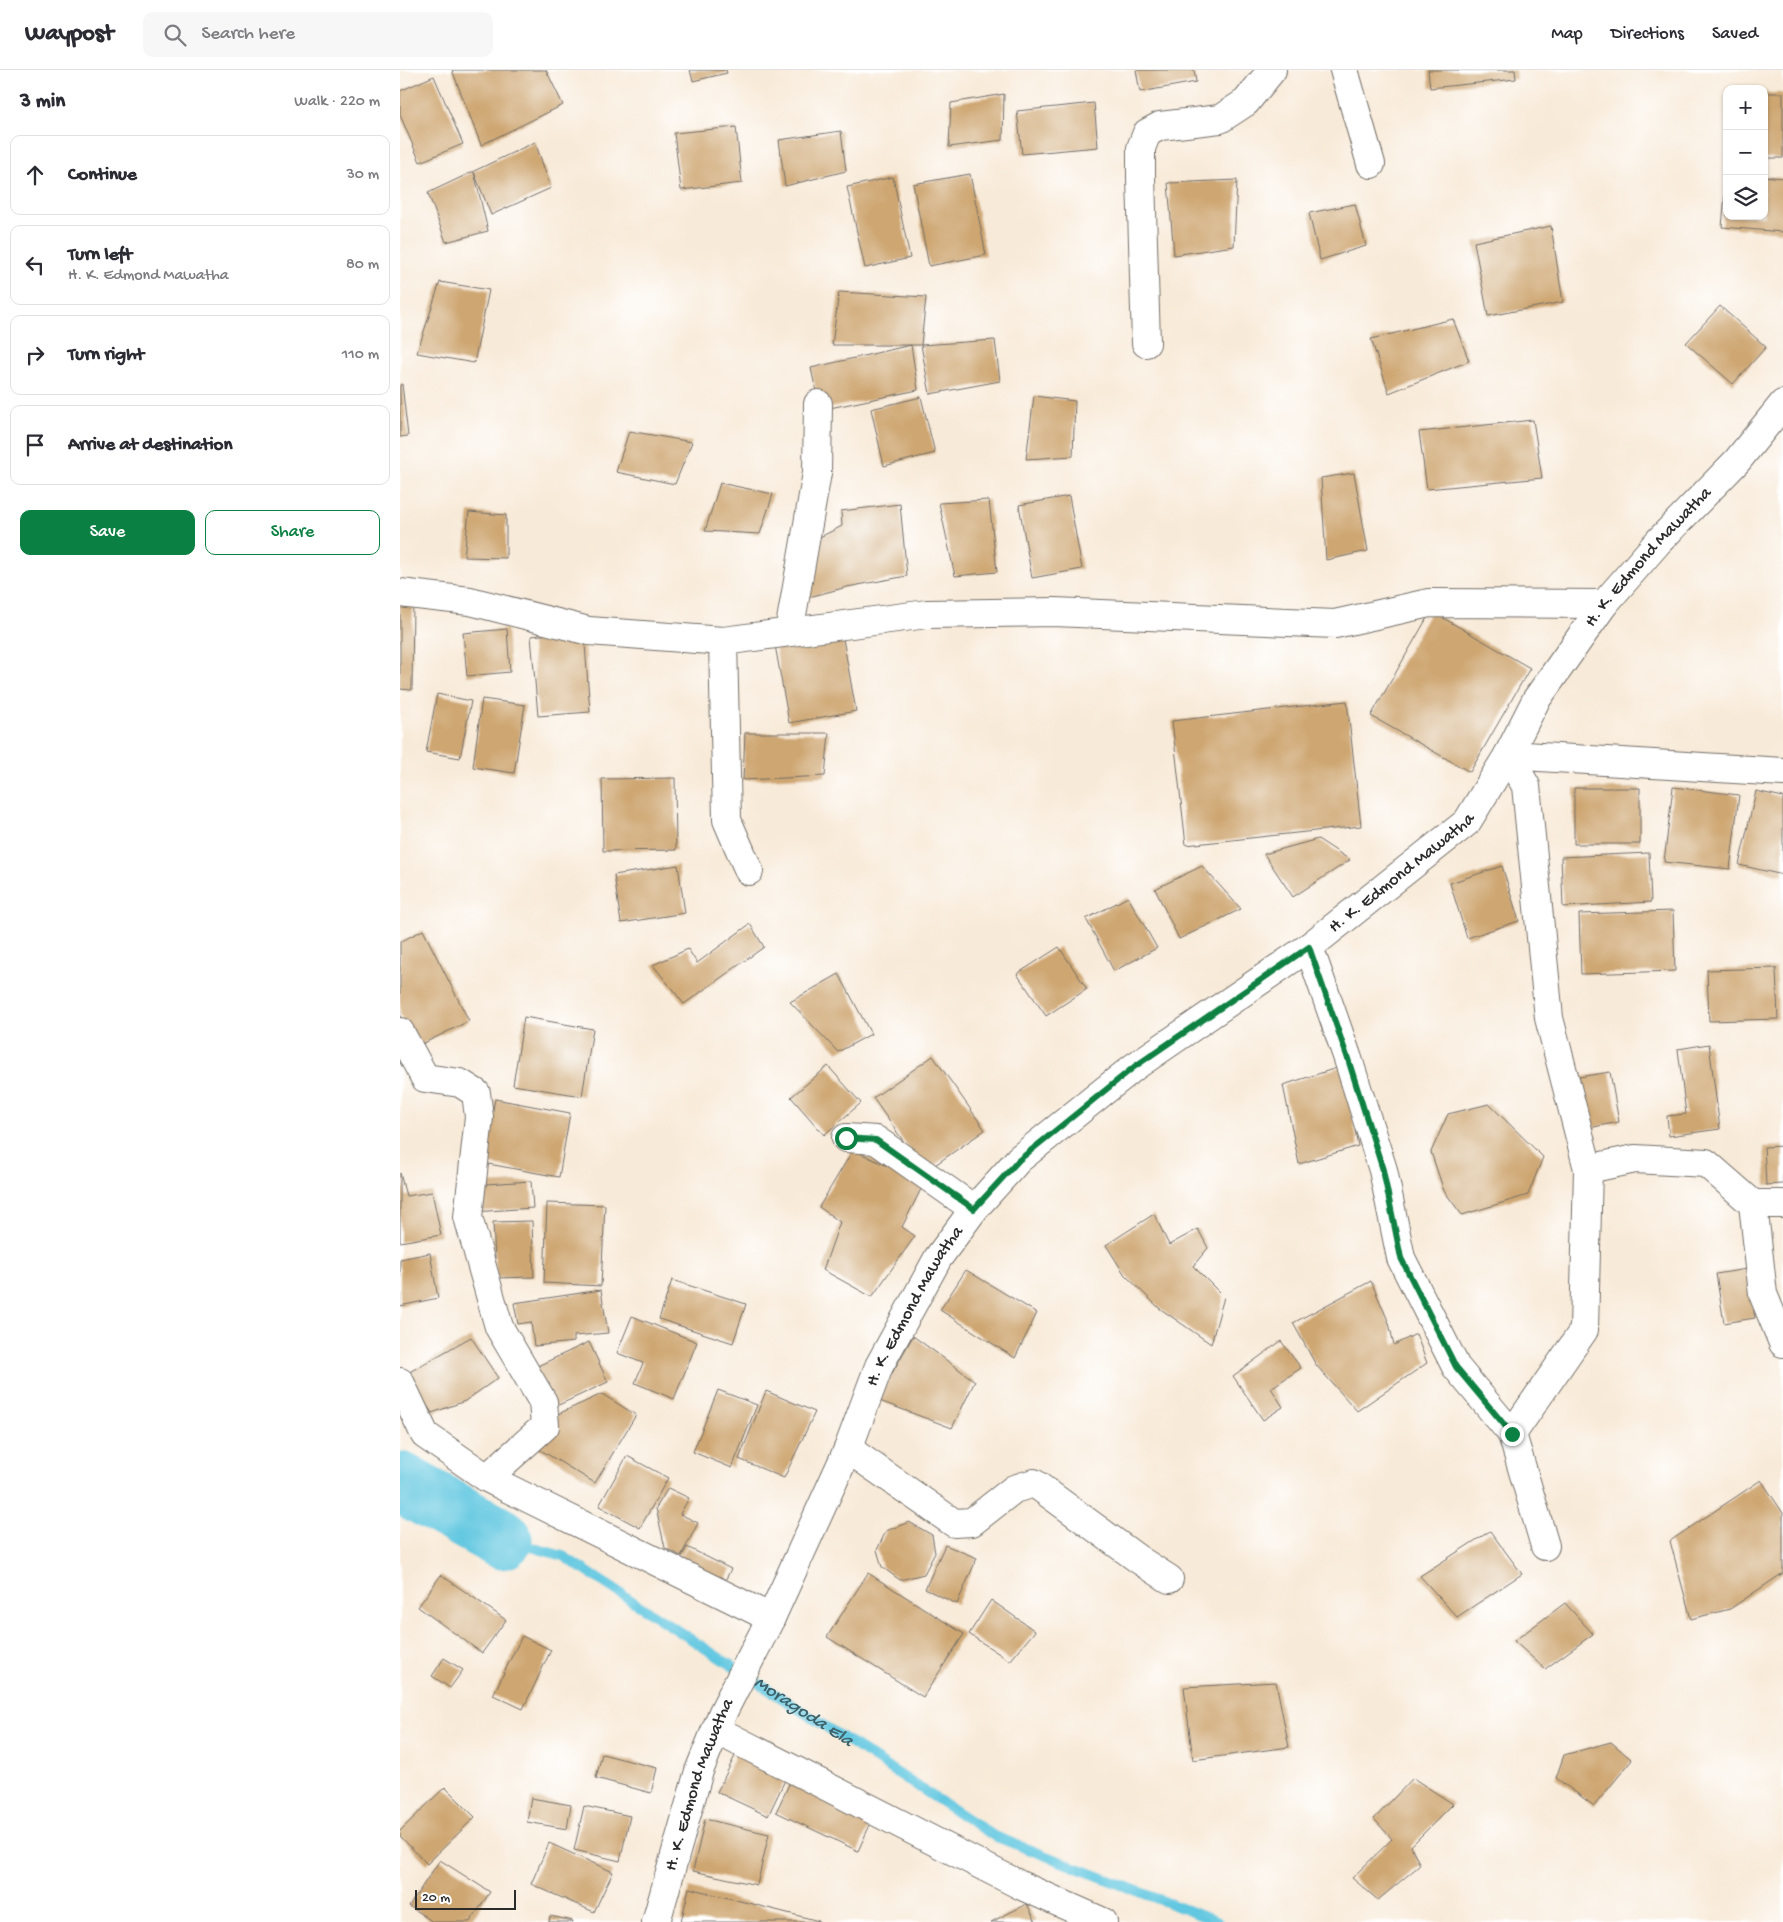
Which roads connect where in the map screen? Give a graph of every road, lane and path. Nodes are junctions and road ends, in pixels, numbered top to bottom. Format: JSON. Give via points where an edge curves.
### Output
{"nodes":[{"id":1,"x":1272,"y":70,"type":"edge"},
{"id":2,"x":1344,"y":70,"type":"edge"},
{"id":3,"x":1371,"y":164,"type":"dead end"},
{"id":4,"x":1146,"y":343,"type":"dead end"},
{"id":5,"x":818,"y":404,"type":"dead end"},
{"id":6,"x":1783,"y":404,"type":"edge"},
{"id":7,"x":400,"y":593,"type":"edge"},
{"id":8,"x":1604,"y":604,"type":"junction"},
{"id":9,"x":789,"y":632,"type":"junction"},
{"id":10,"x":723,"y":642,"type":"junction"},
{"id":11,"x":1508,"y":755,"type":"junction"},
{"id":12,"x":1783,"y":772,"type":"edge"},
{"id":13,"x":749,"y":871,"type":"dead end"},
{"id":14,"x":1309,"y":947,"type":"junction"},
{"id":15,"x":400,"y":1032,"type":"edge"},
{"id":16,"x":846,"y":1138,"type":"dead end"},
{"id":17,"x":1588,"y":1169,"type":"junction"},
{"id":18,"x":1754,"y":1204,"type":"junction"},
{"id":19,"x":1783,"y":1204,"type":"edge"},
{"id":20,"x":974,"y":1209,"type":"junction"},
{"id":21,"x":1783,"y":1343,"type":"edge"},
{"id":22,"x":400,"y":1382,"type":"edge"},
{"id":23,"x":400,"y":1423,"type":"edge"},
{"id":24,"x":1512,"y":1434,"type":"junction"},
{"id":25,"x":425,"y":1435,"type":"junction"},
{"id":26,"x":848,"y":1449,"type":"junction"},
{"id":27,"x":487,"y":1478,"type":"junction"},
{"id":28,"x":1545,"y":1546,"type":"dead end"},
{"id":29,"x":1169,"y":1580,"type":"dead end"},
{"id":30,"x":766,"y":1627,"type":"junction"},
{"id":31,"x":719,"y":1721,"type":"junction"},
{"id":32,"x":656,"y":1922,"type":"edge"},
{"id":33,"x":1103,"y":1922,"type":"edge"}],
"edges":[{"from":1,"to":4,"type":"street","via":[[1246,102],[1220,119],[1160,126],[1147,133],[1141,148]]},
{"from":2,"to":3,"type":"street"},
{"from":5,"to":9,"type":"street","via":[[817,473]]},
{"from":6,"to":8,"type":"street","name":"H. K. Edmond Mawatha","via":[[1737,462],[1658,542]]},
{"from":7,"to":10,"type":"street","via":[[470,601],[589,631]]},
{"from":8,"to":9,"type":"street","via":[[1429,603],[1335,624],[1054,612],[927,614]]},
{"from":8,"to":11,"type":"street","name":"H. K. Edmond Mawatha","via":[[1536,700]]},
{"from":9,"to":10,"type":"street"},
{"from":10,"to":13,"type":"street","via":[[727,820]]},
{"from":11,"to":12,"type":"street"},
{"from":11,"to":14,"type":"street","name":"H. K. Edmond Mawatha","via":[[1467,822]]},
{"from":11,"to":17,"type":"street","via":[[1526,786],[1549,1018]]},
{"from":14,"to":20,"type":"street","name":"H. K. Edmond Mawatha","via":[[1134,1067],[1019,1160]]},
{"from":14,"to":24,"type":"street","via":[[1383,1170],[1401,1258],[1456,1367]]},
{"from":15,"to":27,"type":"street","via":[[425,1078],[460,1083],[476,1093],[479,1117],[468,1217],[499,1327],[543,1402],[545,1426]]},
{"from":16,"to":20,"type":"street","via":[[876,1140]]},
{"from":17,"to":18,"type":"street","via":[[1635,1159],[1706,1163]]},
{"from":17,"to":24,"type":"street","via":[[1584,1330]]},
{"from":18,"to":19,"type":"street"},
{"from":18,"to":21,"type":"street","via":[[1763,1294]]},
{"from":20,"to":26,"type":"street","name":"H. K. Edmond Mawatha","via":[[938,1258],[880,1366]]},
{"from":22,"to":25,"type":"street"},
{"from":23,"to":25,"type":"street"},
{"from":24,"to":28,"type":"street"},
{"from":25,"to":27,"type":"street"},
{"from":26,"to":29,"type":"street","via":[[954,1523],[972,1522],[1014,1489],[1034,1483]]},
{"from":26,"to":30,"type":"street","name":"H. K. Edmond Mawatha"},
{"from":27,"to":30,"type":"street"},
{"from":30,"to":31,"type":"street","name":"H. K. Edmond Mawatha"},
{"from":31,"to":32,"type":"street","name":"H. K. Edmond Mawatha","via":[[700,1771]]},
{"from":31,"to":33,"type":"street","via":[[1022,1886]]}]}
